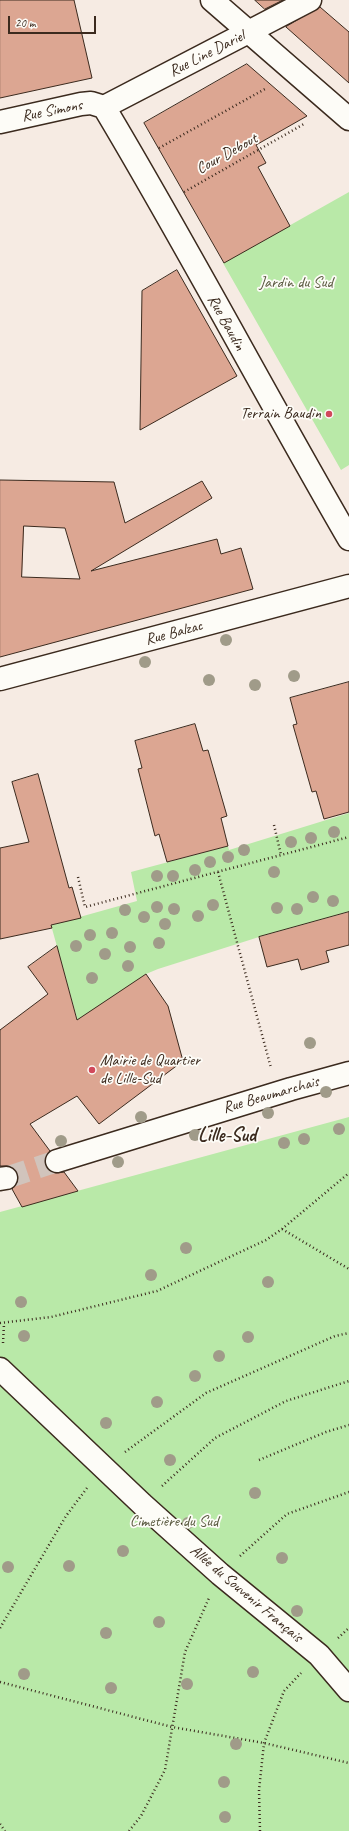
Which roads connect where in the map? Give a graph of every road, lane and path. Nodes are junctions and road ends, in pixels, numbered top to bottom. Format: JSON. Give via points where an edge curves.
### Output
{"nodes":[{"id":1,"x":212,"y":0,"type":"edge"},
{"id":2,"x":310,"y":0,"type":"edge"},
{"id":3,"x":250,"y":32,"type":"junction"},
{"id":4,"x":265,"y":89,"type":"dead end"},
{"id":5,"x":104,"y":107,"type":"junction"},
{"id":6,"x":349,"y":119,"type":"edge"},
{"id":7,"x":0,"y":122,"type":"edge"},
{"id":8,"x":304,"y":124,"type":"dead end"},
{"id":9,"x":136,"y":162,"type":"junction"},
{"id":10,"x":161,"y":205,"type":"junction"},
{"id":11,"x":349,"y":539,"type":"edge"},
{"id":12,"x":349,"y":586,"type":"edge"},
{"id":13,"x":0,"y":680,"type":"edge"},
{"id":14,"x":274,"y":825,"type":"dead end"},
{"id":15,"x":349,"y":837,"type":"edge"},
{"id":16,"x":281,"y":855,"type":"junction"},
{"id":17,"x":218,"y":872,"type":"junction"},
{"id":18,"x":78,"y":877,"type":"dead end"},
{"id":19,"x":349,"y":1073,"type":"edge"},
{"id":20,"x":278,"y":1093,"type":"junction"},
{"id":21,"x":56,"y":1161,"type":"tunnel mouth"},
{"id":22,"x":349,"y":1173,"type":"edge"},
{"id":23,"x":282,"y":1229,"type":"junction"},
{"id":24,"x":349,"y":1269,"type":"edge"},
{"id":25,"x":0,"y":1323,"type":"edge"},
{"id":26,"x":349,"y":1332,"type":"edge"},
{"id":27,"x":0,"y":1369,"type":"edge"},
{"id":28,"x":349,"y":1382,"type":"edge"},
{"id":29,"x":349,"y":1425,"type":"edge"},
{"id":30,"x":259,"y":1460,"type":"dead end"},
{"id":31,"x":104,"y":1467,"type":"junction"},
{"id":32,"x":349,"y":1492,"type":"edge"},
{"id":33,"x":142,"y":1504,"type":"junction"},
{"id":34,"x":220,"y":1574,"type":"junction"},
{"id":35,"x":0,"y":1628,"type":"edge"},
{"id":36,"x":319,"y":1655,"type":"junction"},
{"id":37,"x":0,"y":1682,"type":"edge"},
{"id":38,"x":349,"y":1690,"type":"edge"},
{"id":39,"x":172,"y":1727,"type":"junction"},
{"id":40,"x":264,"y":1743,"type":"junction"},
{"id":41,"x":349,"y":1763,"type":"edge"},
{"id":42,"x":0,"y":1824,"type":"edge"},
{"id":43,"x":5,"y":1831,"type":"edge"},
{"id":44,"x":129,"y":1831,"type":"edge"},
{"id":45,"x":260,"y":1831,"type":"edge"}],
"edges":[{"from":1,"to":3,"type":"street"},
{"from":2,"to":3,"type":"street","name":"Rue Line Dariel"},
{"from":3,"to":5,"type":"street","name":"Rue Line Dariel"},
{"from":3,"to":6,"type":"street"},
{"from":4,"to":9,"type":"path"},
{"from":5,"to":7,"type":"street","name":"Rue Simons","via":[[91,103],[82,104]]},
{"from":5,"to":9,"type":"street","name":"Rue Baudin"},
{"from":8,"to":10,"type":"path","name":"Cour Debout"},
{"from":9,"to":10,"type":"street","name":"Rue Baudin"},
{"from":10,"to":11,"type":"street","name":"Rue Baudin"},
{"from":12,"to":13,"type":"street","name":"Rue Balzac"},
{"from":14,"to":16,"type":"path"},
{"from":15,"to":16,"type":"path"},
{"from":16,"to":17,"type":"path"},
{"from":17,"to":18,"type":"path","via":[[85,907]]},
{"from":17,"to":20,"type":"path"},
{"from":19,"to":20,"type":"street","name":"Rue Beaumarchais"},
{"from":20,"to":21,"type":"street","name":"Rue Beaumarchais"},
{"from":22,"to":23,"type":"path"},
{"from":23,"to":24,"type":"path"},
{"from":23,"to":25,"type":"path","via":[[266,1240],[157,1291],[51,1317]]},
{"from":26,"to":31,"type":"path","via":[[206,1394]]},
{"from":27,"to":31,"type":"street","name":"Allée du Souvenir Français"},
{"from":28,"to":33,"type":"path","via":[[286,1401],[215,1438]]},
{"from":29,"to":30,"type":"path"},
{"from":31,"to":33,"type":"street","name":"Allée du Souvenir Français"},
{"from":31,"to":35,"type":"path","via":[[66,1516]]},
{"from":32,"to":34,"type":"path","via":[[286,1514]]},
{"from":33,"to":34,"type":"street","name":"Allée du Souvenir Français"},
{"from":34,"to":36,"type":"street","name":"Allée du Souvenir Français"},
{"from":34,"to":39,"type":"path","via":[[185,1652]]},
{"from":36,"to":38,"type":"street","name":"Allée du Souvenir Français"},
{"from":36,"to":40,"type":"path","via":[[284,1690]]},
{"from":37,"to":39,"type":"path"},
{"from":39,"to":40,"type":"path"},
{"from":39,"to":44,"type":"path","via":[[165,1770],[141,1816]]},
{"from":40,"to":41,"type":"path"},
{"from":40,"to":45,"type":"path","via":[[259,1790]]},
{"from":42,"to":43,"type":"path"}]}
